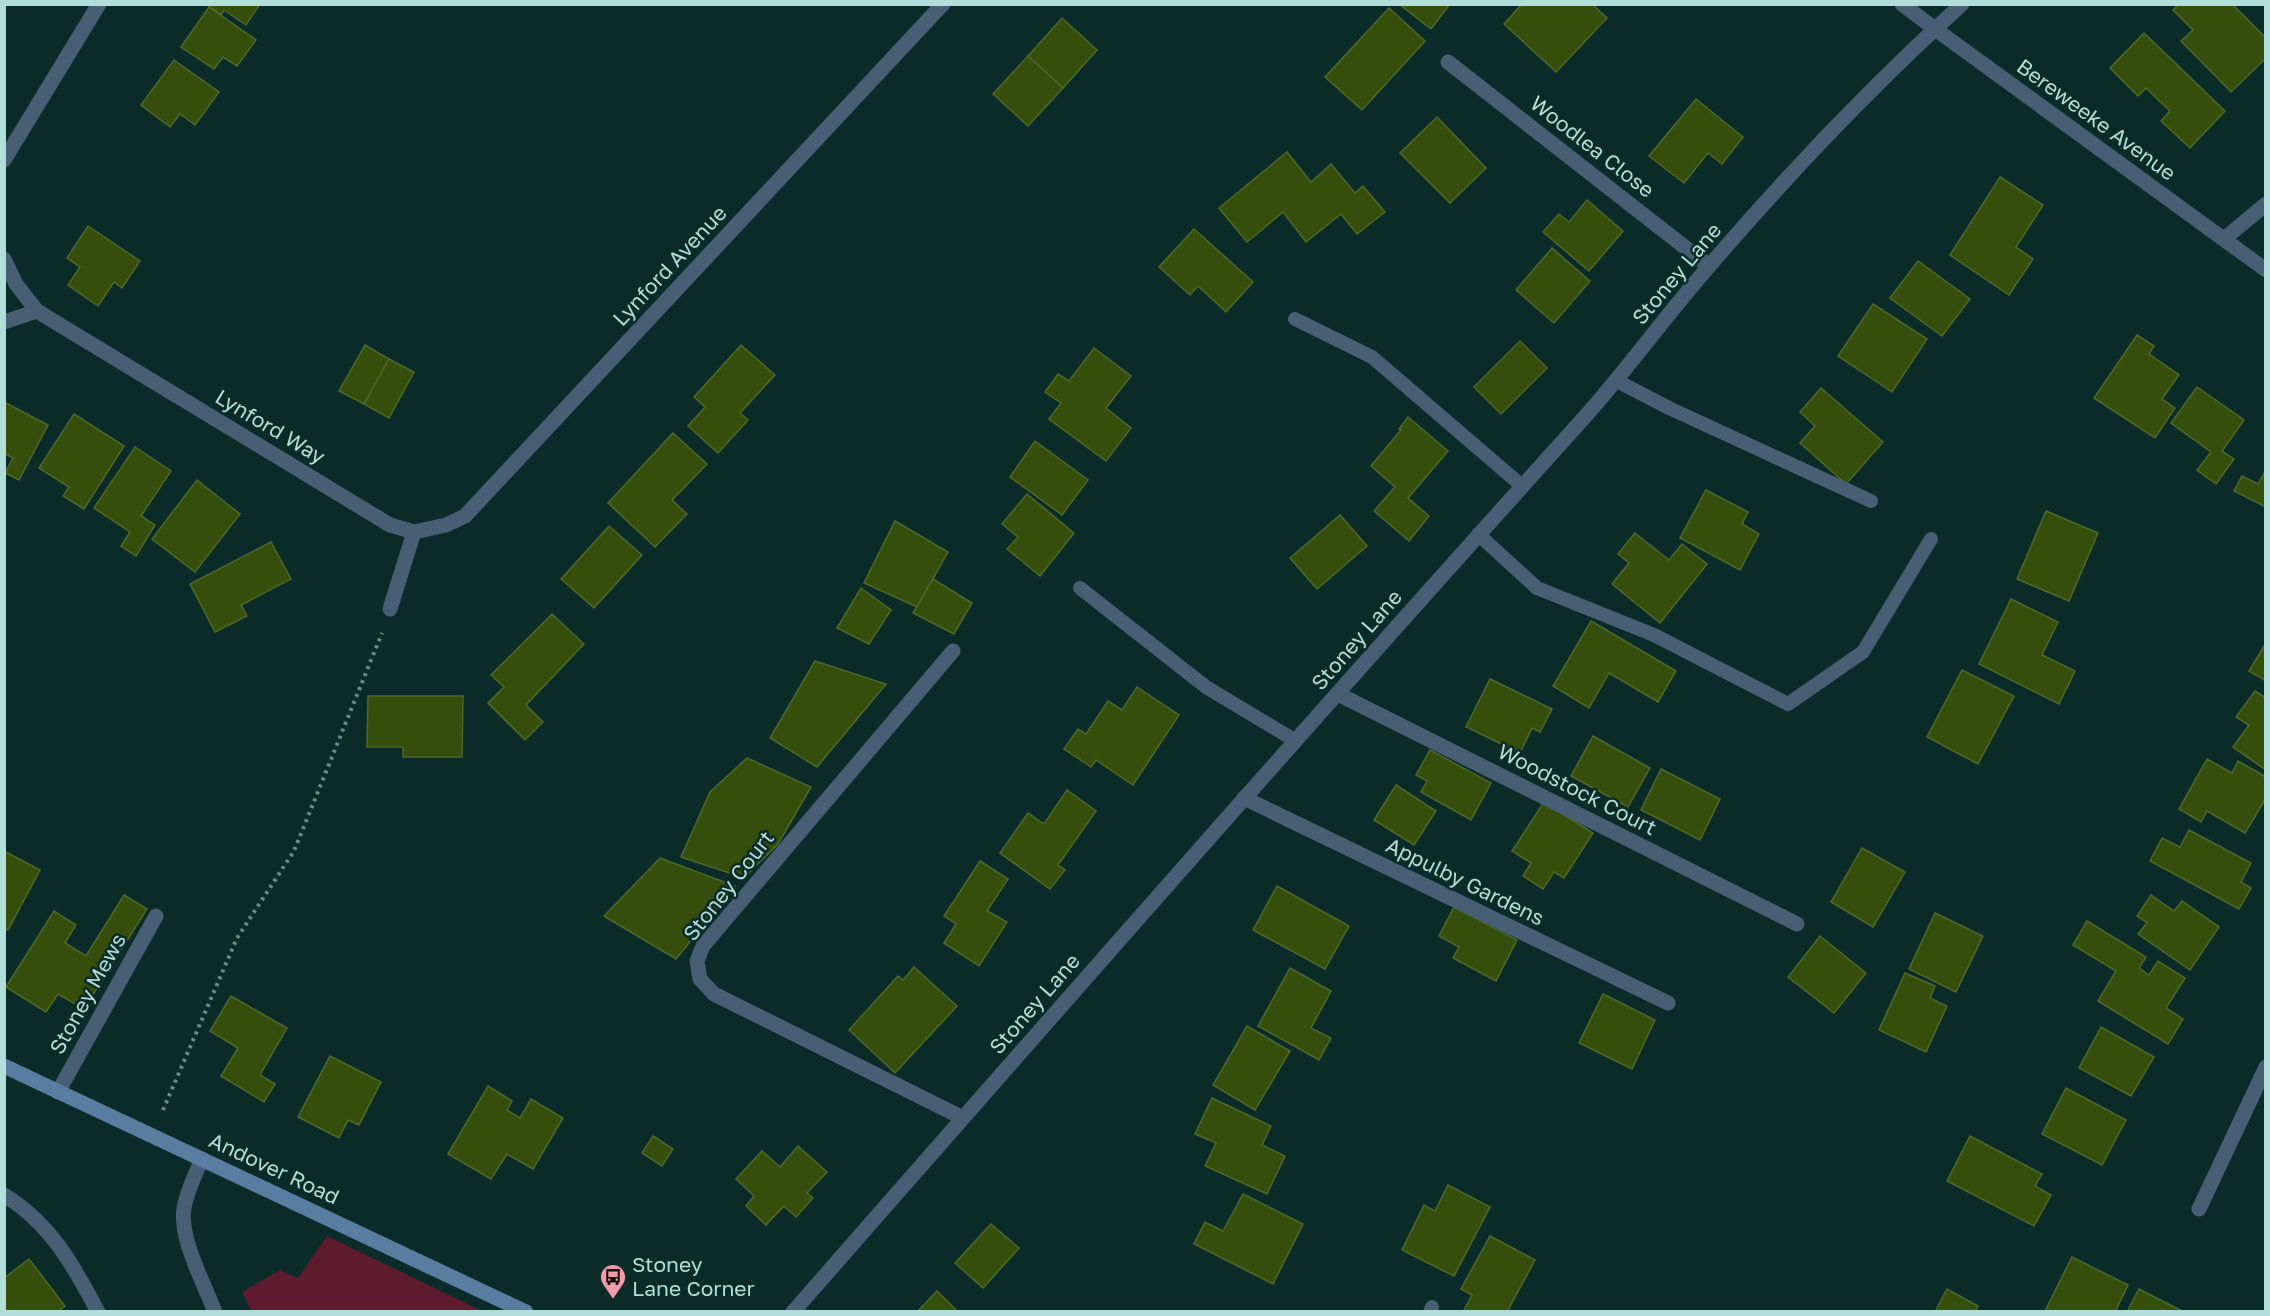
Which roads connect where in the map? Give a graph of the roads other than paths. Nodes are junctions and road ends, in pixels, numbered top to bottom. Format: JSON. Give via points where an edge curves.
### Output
{"nodes":[{"id":1,"x":99,"y":4,"type":"edge"},
{"id":2,"x":943,"y":4,"type":"edge"},
{"id":3,"x":1902,"y":4,"type":"edge"},
{"id":4,"x":1962,"y":4,"type":"edge"},
{"id":5,"x":1935,"y":29,"type":"junction"},
{"id":6,"x":1448,"y":62,"type":"dead end"},
{"id":7,"x":4,"y":160,"type":"edge"},
{"id":8,"x":2265,"y":204,"type":"edge"},
{"id":9,"x":2224,"y":239,"type":"junction"},
{"id":10,"x":4,"y":259,"type":"edge"},
{"id":11,"x":1709,"y":266,"type":"junction"},
{"id":12,"x":2265,"y":270,"type":"edge"},
{"id":13,"x":37,"y":311,"type":"junction"},
{"id":14,"x":1295,"y":319,"type":"dead end"},
{"id":15,"x":4,"y":322,"type":"edge"},
{"id":16,"x":1617,"y":381,"type":"junction"},
{"id":17,"x":1522,"y":486,"type":"junction"},
{"id":18,"x":1871,"y":501,"type":"dead end"},
{"id":19,"x":414,"y":532,"type":"junction"},
{"id":20,"x":1478,"y":534,"type":"junction"},
{"id":21,"x":1931,"y":539,"type":"dead end"},
{"id":22,"x":1080,"y":588,"type":"dead end"},
{"id":23,"x":390,"y":609,"type":"road end"},
{"id":24,"x":953,"y":651,"type":"dead end"},
{"id":25,"x":1338,"y":694,"type":"junction"},
{"id":26,"x":1296,"y":741,"type":"junction"},
{"id":27,"x":1244,"y":798,"type":"junction"},
{"id":28,"x":156,"y":916,"type":"dead end"},
{"id":29,"x":1797,"y":924,"type":"dead end"},
{"id":30,"x":1668,"y":1004,"type":"dead end"},
{"id":31,"x":4,"y":1066,"type":"edge"},
{"id":32,"x":2265,"y":1067,"type":"edge"},
{"id":33,"x":58,"y":1092,"type":"junction"},
{"id":34,"x":963,"y":1118,"type":"junction"},
{"id":35,"x":202,"y":1159,"type":"junction"},
{"id":36,"x":4,"y":1195,"type":"edge"},
{"id":37,"x":2199,"y":1209,"type":"dead end"},
{"id":38,"x":98,"y":1311,"type":"edge"},
{"id":39,"x":215,"y":1311,"type":"edge"},
{"id":40,"x":526,"y":1311,"type":"edge"},
{"id":41,"x":794,"y":1311,"type":"edge"}],
"edges":[{"from":1,"to":7,"type":"street"},
{"from":2,"to":19,"type":"street","name":"Lynford Avenue","via":[[465,516]]},
{"from":3,"to":5,"type":"street","name":"Bereweeke Avenue"},
{"from":4,"to":5,"type":"street","name":"Stoney Lane"},
{"from":5,"to":9,"type":"street","name":"Bereweeke Avenue"},
{"from":5,"to":11,"type":"street","name":"Stoney Lane","via":[[1866,94]]},
{"from":6,"to":11,"type":"street","name":"Woodlea Close"},
{"from":8,"to":9,"type":"street"},
{"from":9,"to":12,"type":"street","name":"Bereweeke Avenue"},
{"from":10,"to":13,"type":"street","name":"Lynford Way","via":[[16,284]]},
{"from":11,"to":16,"type":"street","name":"Stoney Lane"},
{"from":13,"to":15,"type":"street"},
{"from":13,"to":19,"type":"street","name":"Lynford Way","via":[[390,525]]},
{"from":14,"to":17,"type":"lane","via":[[1372,357]]},
{"from":16,"to":17,"type":"street","name":"Stoney Lane"},
{"from":16,"to":18,"type":"lane"},
{"from":17,"to":20,"type":"street","name":"Stoney Lane"},
{"from":19,"to":23,"type":"street"},
{"from":20,"to":21,"type":"lane","via":[[1537,588],[1654,635],[1788,704],[1863,652]]},
{"from":20,"to":25,"type":"street","name":"Stoney Lane"},
{"from":22,"to":26,"type":"lane","via":[[1206,687]]},
{"from":24,"to":34,"type":"street","name":"Stoney Court","via":[[703,946],[697,961],[700,979],[714,994]]},
{"from":25,"to":26,"type":"street","name":"Stoney Lane"},
{"from":25,"to":29,"type":"street","name":"Woodstock Court"},
{"from":26,"to":27,"type":"street","name":"Stoney Lane"},
{"from":27,"to":30,"type":"street","name":"Appulby Gardens"},
{"from":27,"to":34,"type":"street","name":"Stoney Lane"},
{"from":28,"to":33,"type":"street","name":"Stoney Mews"},
{"from":31,"to":33,"type":"main road","name":"Andover Road"},
{"from":32,"to":37,"type":"street"},
{"from":33,"to":35,"type":"main road","name":"Andover Road"},
{"from":34,"to":41,"type":"street","name":"Stoney Lane"},
{"from":35,"to":39,"type":"street","via":[[184,1209],[184,1231]]},
{"from":35,"to":40,"type":"main road","name":"Andover Road"},
{"from":36,"to":38,"type":"street","via":[[20,1204],[50,1233]]}]}
